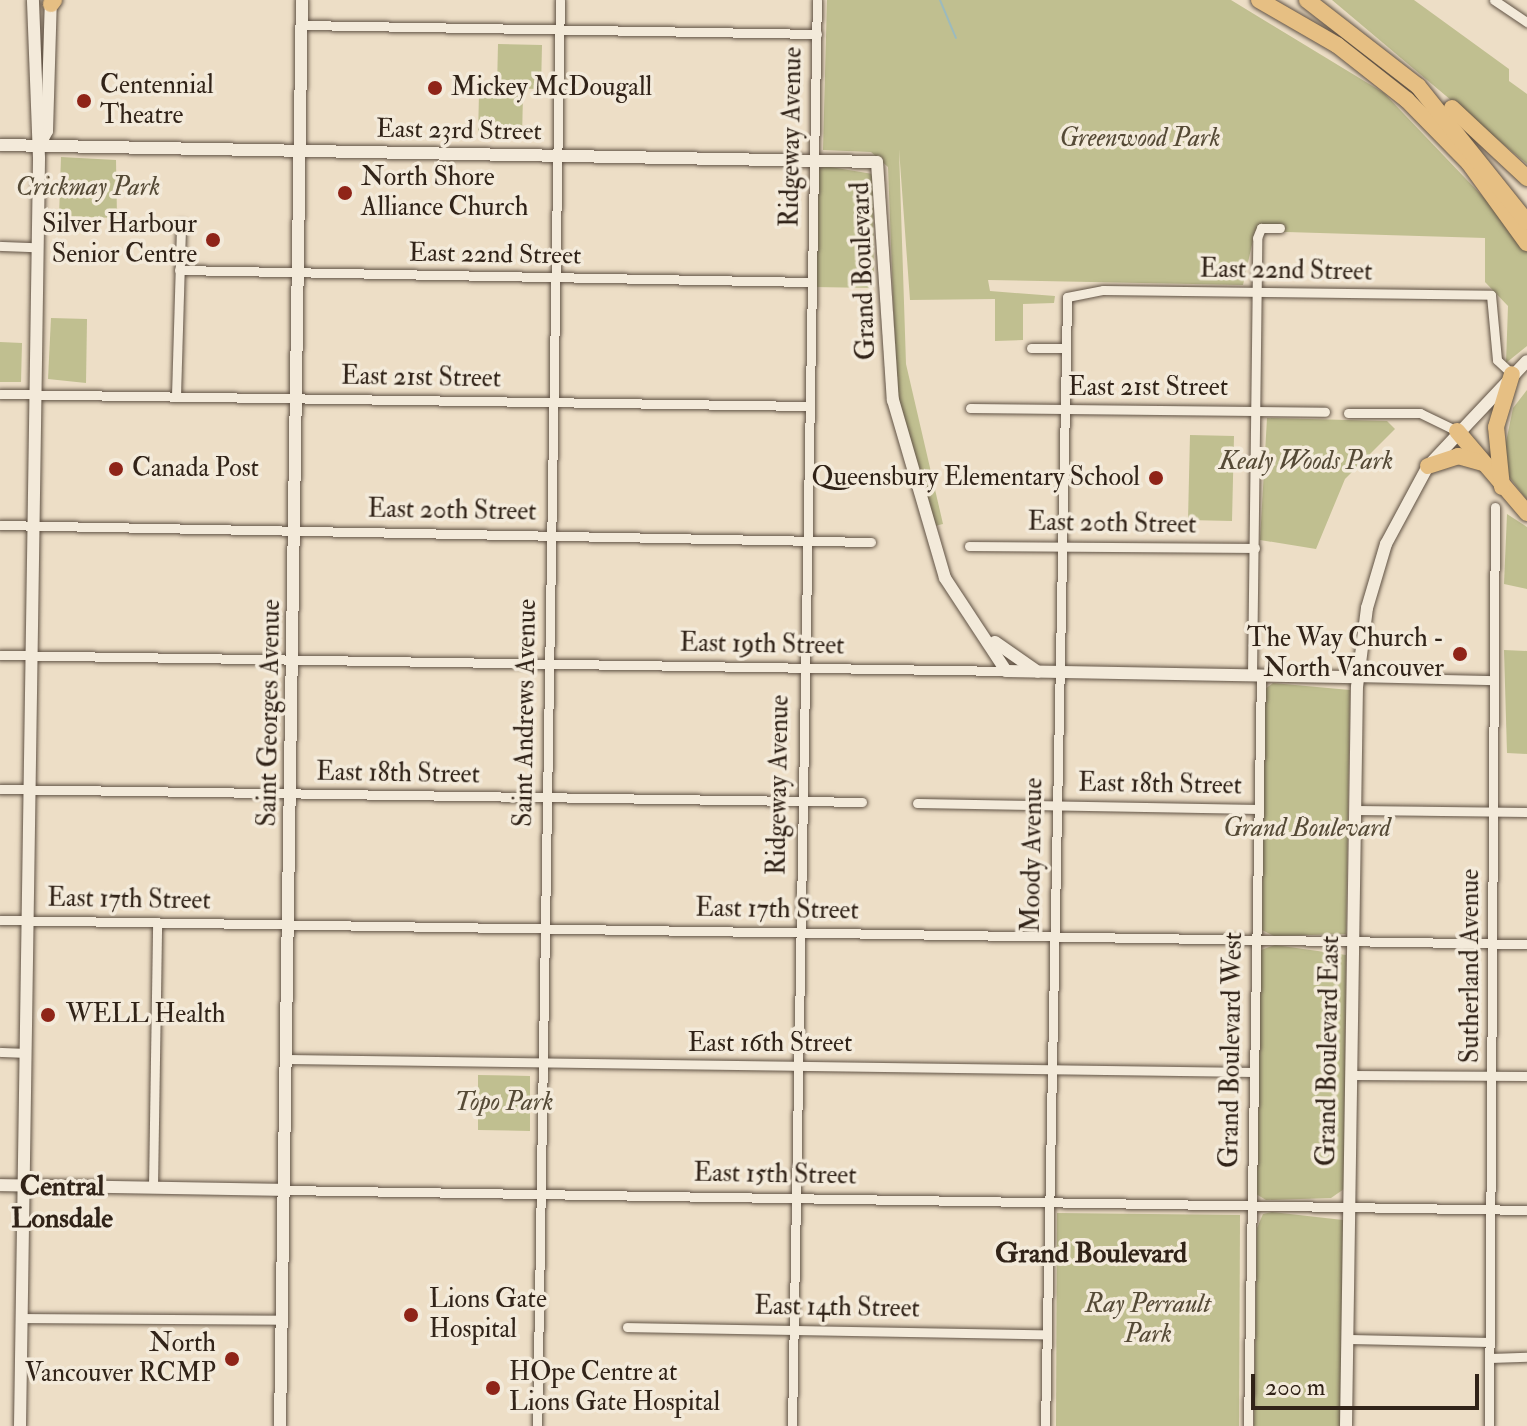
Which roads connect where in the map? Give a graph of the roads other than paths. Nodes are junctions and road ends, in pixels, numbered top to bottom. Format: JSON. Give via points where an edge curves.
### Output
{"nodes":[{"id":1,"x":33,"y":0,"type":"edge"},
{"id":2,"x":302,"y":0,"type":"edge"},
{"id":3,"x":560,"y":0,"type":"edge"},
{"id":4,"x":817,"y":0,"type":"edge"},
{"id":5,"x":1259,"y":0,"type":"edge"},
{"id":6,"x":1307,"y":0,"type":"edge"},
{"id":7,"x":1494,"y":0,"type":"edge"},
{"id":8,"x":52,"y":1,"type":"edge"},
{"id":9,"x":1527,"y":22,"type":"edge"},
{"id":10,"x":302,"y":25,"type":"junction"},
{"id":11,"x":1348,"y":28,"type":"junction"},
{"id":12,"x":560,"y":29,"type":"junction"},
{"id":13,"x":817,"y":34,"type":"junction"},
{"id":14,"x":0,"y":145,"type":"edge"},
{"id":15,"x":39,"y":146,"type":"junction"},
{"id":16,"x":300,"y":150,"type":"junction"},
{"id":17,"x":558,"y":155,"type":"junction"},
{"id":18,"x":813,"y":158,"type":"junction"},
{"id":19,"x":877,"y":162,"type":"joint"},
{"id":20,"x":1527,"y":178,"type":"edge"},
{"id":21,"x":1527,"y":222,"type":"edge"},
{"id":22,"x":181,"y":224,"type":"dead end"},
{"id":23,"x":1280,"y":228,"type":"dead end"},
{"id":24,"x":1527,"y":243,"type":"edge"},
{"id":25,"x":0,"y":246,"type":"edge"},
{"id":26,"x":37,"y":247,"type":"junction"},
{"id":27,"x":179,"y":270,"type":"junction"},
{"id":28,"x":298,"y":272,"type":"junction"},
{"id":29,"x":555,"y":278,"type":"junction"},
{"id":30,"x":810,"y":282,"type":"junction"},
{"id":31,"x":1076,"y":291,"type":"joint"},
{"id":32,"x":1256,"y":294,"type":"junction"},
{"id":33,"x":1031,"y":348,"type":"dead end"},
{"id":34,"x":1063,"y":348,"type":"junction"},
{"id":35,"x":1527,"y":361,"type":"edge"},
{"id":36,"x":1512,"y":374,"type":"junction"},
{"id":37,"x":0,"y":394,"type":"edge"},
{"id":38,"x":35,"y":395,"type":"junction"},
{"id":39,"x":176,"y":396,"type":"junction"},
{"id":40,"x":296,"y":399,"type":"junction"},
{"id":41,"x":554,"y":402,"type":"junction"},
{"id":42,"x":807,"y":406,"type":"junction"},
{"id":43,"x":970,"y":408,"type":"dead end"},
{"id":44,"x":1061,"y":410,"type":"junction"},
{"id":45,"x":1255,"y":410,"type":"junction"},
{"id":46,"x":1325,"y":412,"type":"dead end"},
{"id":47,"x":1348,"y":413,"type":"dead end"},
{"id":48,"x":1457,"y":431,"type":"junction"},
{"id":49,"x":1483,"y":463,"type":"junction"},
{"id":50,"x":1428,"y":466,"type":"junction"},
{"id":51,"x":1502,"y":487,"type":"junction"},
{"id":52,"x":1495,"y":507,"type":"dead end"},
{"id":53,"x":1527,"y":513,"type":"edge"},
{"id":54,"x":0,"y":525,"type":"edge"},
{"id":55,"x":33,"y":525,"type":"junction"},
{"id":56,"x":294,"y":530,"type":"junction"},
{"id":57,"x":552,"y":535,"type":"junction"},
{"id":58,"x":805,"y":540,"type":"junction"},
{"id":59,"x":871,"y":542,"type":"dead end"},
{"id":60,"x":1058,"y":545,"type":"junction"},
{"id":61,"x":969,"y":546,"type":"dead end"},
{"id":62,"x":1255,"y":548,"type":"junction"},
{"id":63,"x":962,"y":608,"type":"junction"},
{"id":64,"x":0,"y":655,"type":"edge"},
{"id":65,"x":30,"y":656,"type":"junction"},
{"id":66,"x":292,"y":659,"type":"junction"},
{"id":67,"x":549,"y":664,"type":"junction"},
{"id":68,"x":803,"y":668,"type":"junction"},
{"id":69,"x":1006,"y":671,"type":"junction"},
{"id":70,"x":1038,"y":672,"type":"junction"},
{"id":71,"x":1057,"y":672,"type":"junction"},
{"id":72,"x":1257,"y":675,"type":"junction"},
{"id":73,"x":1358,"y":677,"type":"junction"},
{"id":74,"x":1493,"y":680,"type":"junction"},
{"id":75,"x":29,"y":788,"type":"junction"},
{"id":76,"x":0,"y":789,"type":"edge"},
{"id":77,"x":290,"y":792,"type":"junction"},
{"id":78,"x":547,"y":797,"type":"junction"},
{"id":79,"x":801,"y":801,"type":"junction"},
{"id":80,"x":862,"y":802,"type":"dead end"},
{"id":81,"x":917,"y":803,"type":"dead end"},
{"id":82,"x":1056,"y":805,"type":"junction"},
{"id":83,"x":1259,"y":809,"type":"junction"},
{"id":84,"x":1355,"y":810,"type":"junction"},
{"id":85,"x":1494,"y":811,"type":"junction"},
{"id":86,"x":1527,"y":812,"type":"edge"},
{"id":87,"x":0,"y":920,"type":"edge"},
{"id":88,"x":26,"y":921,"type":"junction"},
{"id":89,"x":157,"y":922,"type":"junction"},
{"id":90,"x":288,"y":924,"type":"junction"},
{"id":91,"x":545,"y":929,"type":"junction"},
{"id":92,"x":800,"y":933,"type":"junction"},
{"id":93,"x":1053,"y":936,"type":"junction"},
{"id":94,"x":1256,"y":940,"type":"junction"},
{"id":95,"x":1353,"y":941,"type":"junction"},
{"id":96,"x":1493,"y":944,"type":"junction"},
{"id":97,"x":1527,"y":944,"type":"edge"},
{"id":98,"x":0,"y":1052,"type":"edge"},
{"id":99,"x":23,"y":1053,"type":"junction"},
{"id":100,"x":286,"y":1059,"type":"junction"},
{"id":101,"x":543,"y":1065,"type":"junction"},
{"id":102,"x":798,"y":1065,"type":"junction"},
{"id":103,"x":1051,"y":1069,"type":"junction"},
{"id":104,"x":1254,"y":1072,"type":"junction"},
{"id":105,"x":1351,"y":1075,"type":"junction"},
{"id":106,"x":1492,"y":1076,"type":"junction"},
{"id":107,"x":1527,"y":1076,"type":"edge"},
{"id":108,"x":0,"y":1185,"type":"edge"},
{"id":109,"x":22,"y":1185,"type":"junction"},
{"id":110,"x":153,"y":1187,"type":"junction"},
{"id":111,"x":284,"y":1190,"type":"junction"},
{"id":112,"x":541,"y":1193,"type":"junction"},
{"id":113,"x":796,"y":1197,"type":"junction"},
{"id":114,"x":1049,"y":1202,"type":"junction"},
{"id":115,"x":1251,"y":1205,"type":"junction"},
{"id":116,"x":1348,"y":1207,"type":"junction"},
{"id":117,"x":1492,"y":1210,"type":"junction"},
{"id":118,"x":1527,"y":1210,"type":"edge"},
{"id":119,"x":20,"y":1318,"type":"junction"},
{"id":120,"x":281,"y":1320,"type":"junction"},
{"id":121,"x":627,"y":1327,"type":"dead end"},
{"id":122,"x":794,"y":1329,"type":"junction"},
{"id":123,"x":1047,"y":1334,"type":"junction"},
{"id":124,"x":1349,"y":1339,"type":"junction"},
{"id":125,"x":1490,"y":1342,"type":"junction"},
{"id":126,"x":1527,"y":1357,"type":"edge"},
{"id":127,"x":1490,"y":1358,"type":"junction"},
{"id":128,"x":20,"y":1426,"type":"edge"},
{"id":129,"x":280,"y":1426,"type":"edge"},
{"id":130,"x":537,"y":1426,"type":"edge"},
{"id":131,"x":792,"y":1426,"type":"edge"},
{"id":132,"x":1045,"y":1426,"type":"edge"},
{"id":133,"x":1248,"y":1426,"type":"edge"},
{"id":134,"x":1346,"y":1426,"type":"edge"},
{"id":135,"x":1489,"y":1426,"type":"edge"}],
"edges":[{"from":1,"to":15,"type":"street"},
{"from":2,"to":10,"type":"street","name":"Saint Georges Avenue"},
{"from":3,"to":12,"type":"street","name":"Saint Andrews Avenue"},
{"from":4,"to":13,"type":"street","name":"Ridgeway Avenue"},
{"from":5,"to":24,"type":"highway","via":[[1337,45],[1407,100],[1469,163]]},
{"from":6,"to":11,"type":"highway"},
{"from":7,"to":9,"type":"street"},
{"from":8,"to":15,"type":"street","via":[[47,131]]},
{"from":10,"to":12,"type":"street"},
{"from":10,"to":16,"type":"street","name":"Saint Georges Avenue"},
{"from":11,"to":20,"type":"highway","via":[[1423,82]]},
{"from":11,"to":21,"type":"highway","via":[[1439,107]]},
{"from":12,"to":13,"type":"street"},
{"from":12,"to":17,"type":"street","name":"Saint Andrews Avenue"},
{"from":13,"to":18,"type":"street","name":"Ridgeway Avenue"},
{"from":14,"to":15,"type":"street","name":"East 23rd Street"},
{"from":15,"to":16,"type":"street","name":"East 23rd Street"},
{"from":15,"to":26,"type":"street"},
{"from":16,"to":17,"type":"street","name":"East 23rd Street"},
{"from":16,"to":28,"type":"street","name":"Saint Georges Avenue"},
{"from":17,"to":18,"type":"street","name":"East 23rd Street"},
{"from":17,"to":29,"type":"street","name":"Saint Andrews Avenue"},
{"from":18,"to":19,"type":"street","name":"East 23rd Street"},
{"from":18,"to":30,"type":"street","name":"Ridgeway Avenue"},
{"from":19,"to":63,"type":"street","name":"Grand Boulevard","via":[[893,400],[939,561]]},
{"from":22,"to":27,"type":"street"},
{"from":23,"to":32,"type":"street","name":"Grand Boulevard West","via":[[1259,230]]},
{"from":25,"to":26,"type":"street"},
{"from":26,"to":38,"type":"street"},
{"from":27,"to":28,"type":"street","name":"East 22nd Street"},
{"from":27,"to":39,"type":"street"},
{"from":28,"to":29,"type":"street","name":"East 22nd Street"},
{"from":28,"to":40,"type":"street","name":"Saint Georges Avenue"},
{"from":29,"to":30,"type":"street","name":"East 22nd Street"},
{"from":29,"to":41,"type":"street","name":"Saint Andrews Avenue"},
{"from":30,"to":42,"type":"street","name":"Ridgeway Avenue"},
{"from":31,"to":32,"type":"street","name":"East 22nd Street"},
{"from":31,"to":34,"type":"street","name":"Moody Avenue","via":[[1065,306]]},
{"from":32,"to":36,"type":"street","name":"East 22nd Street","via":[[1496,298],[1497,360]]},
{"from":32,"to":45,"type":"street","name":"Grand Boulevard West"},
{"from":33,"to":34,"type":"street"},
{"from":34,"to":44,"type":"street","name":"Moody Avenue"},
{"from":35,"to":36,"type":"street","name":"Grand Boulevard East"},
{"from":36,"to":48,"type":"street","name":"Grand Boulevard East"},
{"from":36,"to":51,"type":"highway","via":[[1496,427]]},
{"from":37,"to":38,"type":"street","name":"East 21st Street"},
{"from":38,"to":39,"type":"street","name":"East 21st Street"},
{"from":38,"to":55,"type":"street"},
{"from":39,"to":40,"type":"street","name":"East 21st Street"},
{"from":40,"to":41,"type":"street","name":"East 21st Street"},
{"from":40,"to":56,"type":"street","name":"Saint Georges Avenue"},
{"from":41,"to":42,"type":"street","name":"East 21st Street"},
{"from":41,"to":57,"type":"street","name":"Saint Andrews Avenue"},
{"from":42,"to":58,"type":"street","name":"Ridgeway Avenue"},
{"from":43,"to":44,"type":"street","name":"East 21st Street"},
{"from":44,"to":45,"type":"street","name":"East 21st Street"},
{"from":44,"to":60,"type":"street","name":"Moody Avenue"},
{"from":45,"to":46,"type":"street","name":"East 21st Street"},
{"from":45,"to":62,"type":"street","name":"Grand Boulevard West"},
{"from":47,"to":48,"type":"street","via":[[1420,413]]},
{"from":48,"to":49,"type":"highway"},
{"from":48,"to":50,"type":"street","name":"Grand Boulevard East"},
{"from":49,"to":50,"type":"highway","via":[[1458,456]]},
{"from":49,"to":51,"type":"highway"},
{"from":50,"to":73,"type":"street","name":"Grand Boulevard East","via":[[1379,566]]},
{"from":51,"to":53,"type":"highway"},
{"from":52,"to":74,"type":"street","name":"Sutherland Avenue"},
{"from":54,"to":55,"type":"street","name":"East 20th Street"},
{"from":55,"to":56,"type":"street","name":"East 20th Street"},
{"from":55,"to":65,"type":"street"},
{"from":56,"to":57,"type":"street","name":"East 20th Street"},
{"from":56,"to":66,"type":"street","name":"Saint Georges Avenue"},
{"from":57,"to":58,"type":"street","name":"East 20th Street"},
{"from":57,"to":67,"type":"street","name":"Saint Andrews Avenue"},
{"from":58,"to":59,"type":"street","name":"East 20th Street"},
{"from":58,"to":68,"type":"street","name":"Ridgeway Avenue"},
{"from":60,"to":61,"type":"street","name":"East 20th Street"},
{"from":60,"to":62,"type":"street","name":"East 20th Street"},
{"from":60,"to":71,"type":"street","name":"Moody Avenue"},
{"from":62,"to":72,"type":"street","name":"Grand Boulevard West"},
{"from":63,"to":69,"type":"street","name":"Grand Boulevard","via":[[1004,659]]},
{"from":63,"to":70,"type":"street","name":"Grand Boulevard"},
{"from":64,"to":65,"type":"street","name":"East 19th Street"},
{"from":65,"to":66,"type":"street","name":"East 19th Street"},
{"from":65,"to":75,"type":"street"},
{"from":66,"to":67,"type":"street","name":"East 19th Street"},
{"from":66,"to":77,"type":"street","name":"Saint Georges Avenue"},
{"from":67,"to":68,"type":"street","name":"East 19th Street"},
{"from":67,"to":78,"type":"street","name":"Saint Andrews Avenue"},
{"from":68,"to":69,"type":"street","name":"East 19th Street"},
{"from":68,"to":79,"type":"street","name":"Ridgeway Avenue"},
{"from":69,"to":70,"type":"street","name":"East 19th Street"},
{"from":70,"to":71,"type":"street","name":"East 19th Street"},
{"from":71,"to":72,"type":"street","name":"East 19th Street"},
{"from":71,"to":82,"type":"street","name":"Moody Avenue"},
{"from":72,"to":73,"type":"street","name":"East 19th Street"},
{"from":72,"to":83,"type":"street","name":"Grand Boulevard West"},
{"from":73,"to":74,"type":"street","name":"East 19th Street"},
{"from":73,"to":84,"type":"street","name":"Grand Boulevard East"},
{"from":74,"to":85,"type":"street","name":"Sutherland Avenue"},
{"from":75,"to":76,"type":"street","name":"East 18th Street"},
{"from":75,"to":77,"type":"street","name":"East 18th Street"},
{"from":75,"to":88,"type":"street"},
{"from":77,"to":78,"type":"street","name":"East 18th Street"},
{"from":77,"to":90,"type":"street","name":"Saint Georges Avenue"},
{"from":78,"to":79,"type":"street","name":"East 18th Street"},
{"from":78,"to":91,"type":"street","name":"Saint Andrews Avenue"},
{"from":79,"to":80,"type":"street","name":"East 18th Street"},
{"from":79,"to":92,"type":"street","name":"Ridgeway Avenue"},
{"from":81,"to":82,"type":"street","name":"East 18th Street"},
{"from":82,"to":83,"type":"street","name":"East 18th Street"},
{"from":82,"to":93,"type":"street","name":"Moody Avenue"},
{"from":83,"to":94,"type":"street","name":"Grand Boulevard West"},
{"from":84,"to":85,"type":"street"},
{"from":84,"to":95,"type":"street","name":"Grand Boulevard East"},
{"from":85,"to":86,"type":"street"},
{"from":85,"to":96,"type":"street","name":"Sutherland Avenue"},
{"from":87,"to":88,"type":"street","name":"East 17th Street"},
{"from":88,"to":89,"type":"street","name":"East 17th Street"},
{"from":88,"to":99,"type":"street"},
{"from":89,"to":90,"type":"street","name":"East 17th Street"},
{"from":89,"to":110,"type":"street"},
{"from":90,"to":91,"type":"street","name":"East 17th Street"},
{"from":90,"to":100,"type":"street","name":"Saint Georges Avenue"},
{"from":91,"to":92,"type":"street","name":"East 17th Street"},
{"from":91,"to":101,"type":"street","name":"Saint Andrews Avenue"},
{"from":92,"to":93,"type":"street","name":"East 17th Street"},
{"from":92,"to":102,"type":"street","name":"Ridgeway Avenue"},
{"from":93,"to":94,"type":"street","name":"East 17th Street"},
{"from":93,"to":103,"type":"street","name":"Moody Avenue"},
{"from":94,"to":95,"type":"street","name":"East 17th Street"},
{"from":94,"to":104,"type":"street","name":"Grand Boulevard West"},
{"from":95,"to":96,"type":"street","name":"East 17th Street"},
{"from":95,"to":105,"type":"street","name":"Grand Boulevard East"},
{"from":96,"to":97,"type":"street","name":"East 17th Street"},
{"from":96,"to":106,"type":"street","name":"Sutherland Avenue"},
{"from":98,"to":99,"type":"street"},
{"from":99,"to":109,"type":"street"},
{"from":100,"to":101,"type":"street","name":"East 16th Street"},
{"from":100,"to":111,"type":"street","name":"Saint Georges Avenue"},
{"from":101,"to":102,"type":"street","name":"East 16th Street"},
{"from":101,"to":112,"type":"street","name":"Saint Andrews Avenue"},
{"from":102,"to":103,"type":"street","name":"East 16th Street"},
{"from":102,"to":113,"type":"street","name":"Ridgeway Avenue"},
{"from":103,"to":104,"type":"street","name":"East 16th Street"},
{"from":103,"to":114,"type":"street","name":"Moody Avenue"},
{"from":104,"to":115,"type":"street","name":"Grand Boulevard West"},
{"from":105,"to":106,"type":"street"},
{"from":105,"to":116,"type":"street","name":"Grand Boulevard East"},
{"from":106,"to":107,"type":"street"},
{"from":106,"to":117,"type":"street","name":"Sutherland Avenue"},
{"from":108,"to":109,"type":"street","name":"East 15th Street"},
{"from":109,"to":110,"type":"street","name":"East 15th Street"},
{"from":109,"to":119,"type":"street"},
{"from":110,"to":111,"type":"street","name":"East 15th Street"},
{"from":111,"to":112,"type":"street","name":"East 15th Street"},
{"from":111,"to":120,"type":"street","name":"Saint Georges Avenue"},
{"from":112,"to":113,"type":"street","name":"East 15th Street"},
{"from":112,"to":130,"type":"street","name":"Saint Andrews Avenue"},
{"from":113,"to":114,"type":"street","name":"East 15th Street"},
{"from":113,"to":122,"type":"street","name":"Ridgeway Avenue"},
{"from":114,"to":115,"type":"street","name":"East 15th Street"},
{"from":114,"to":123,"type":"street","name":"Moody Avenue"},
{"from":115,"to":116,"type":"street","name":"East 15th Street"},
{"from":115,"to":133,"type":"street","name":"Grand Boulevard West"},
{"from":116,"to":117,"type":"street","name":"East 15th Street"},
{"from":116,"to":124,"type":"street","name":"Grand Boulevard East"},
{"from":117,"to":118,"type":"street","name":"East 15th Street"},
{"from":117,"to":125,"type":"street","name":"Sutherland Avenue"},
{"from":119,"to":120,"type":"street"},
{"from":119,"to":128,"type":"street"},
{"from":120,"to":129,"type":"street","name":"Saint Georges Avenue"},
{"from":121,"to":122,"type":"street","name":"East 14th Street"},
{"from":122,"to":123,"type":"street","name":"East 14th Street"},
{"from":122,"to":131,"type":"street","name":"Ridgeway Avenue"},
{"from":123,"to":132,"type":"street","name":"Moody Avenue"},
{"from":124,"to":125,"type":"street"},
{"from":124,"to":134,"type":"street","name":"Grand Boulevard East"},
{"from":125,"to":127,"type":"street","name":"Sutherland Avenue"},
{"from":126,"to":127,"type":"street"},
{"from":127,"to":135,"type":"street","name":"Sutherland Avenue"}]}
